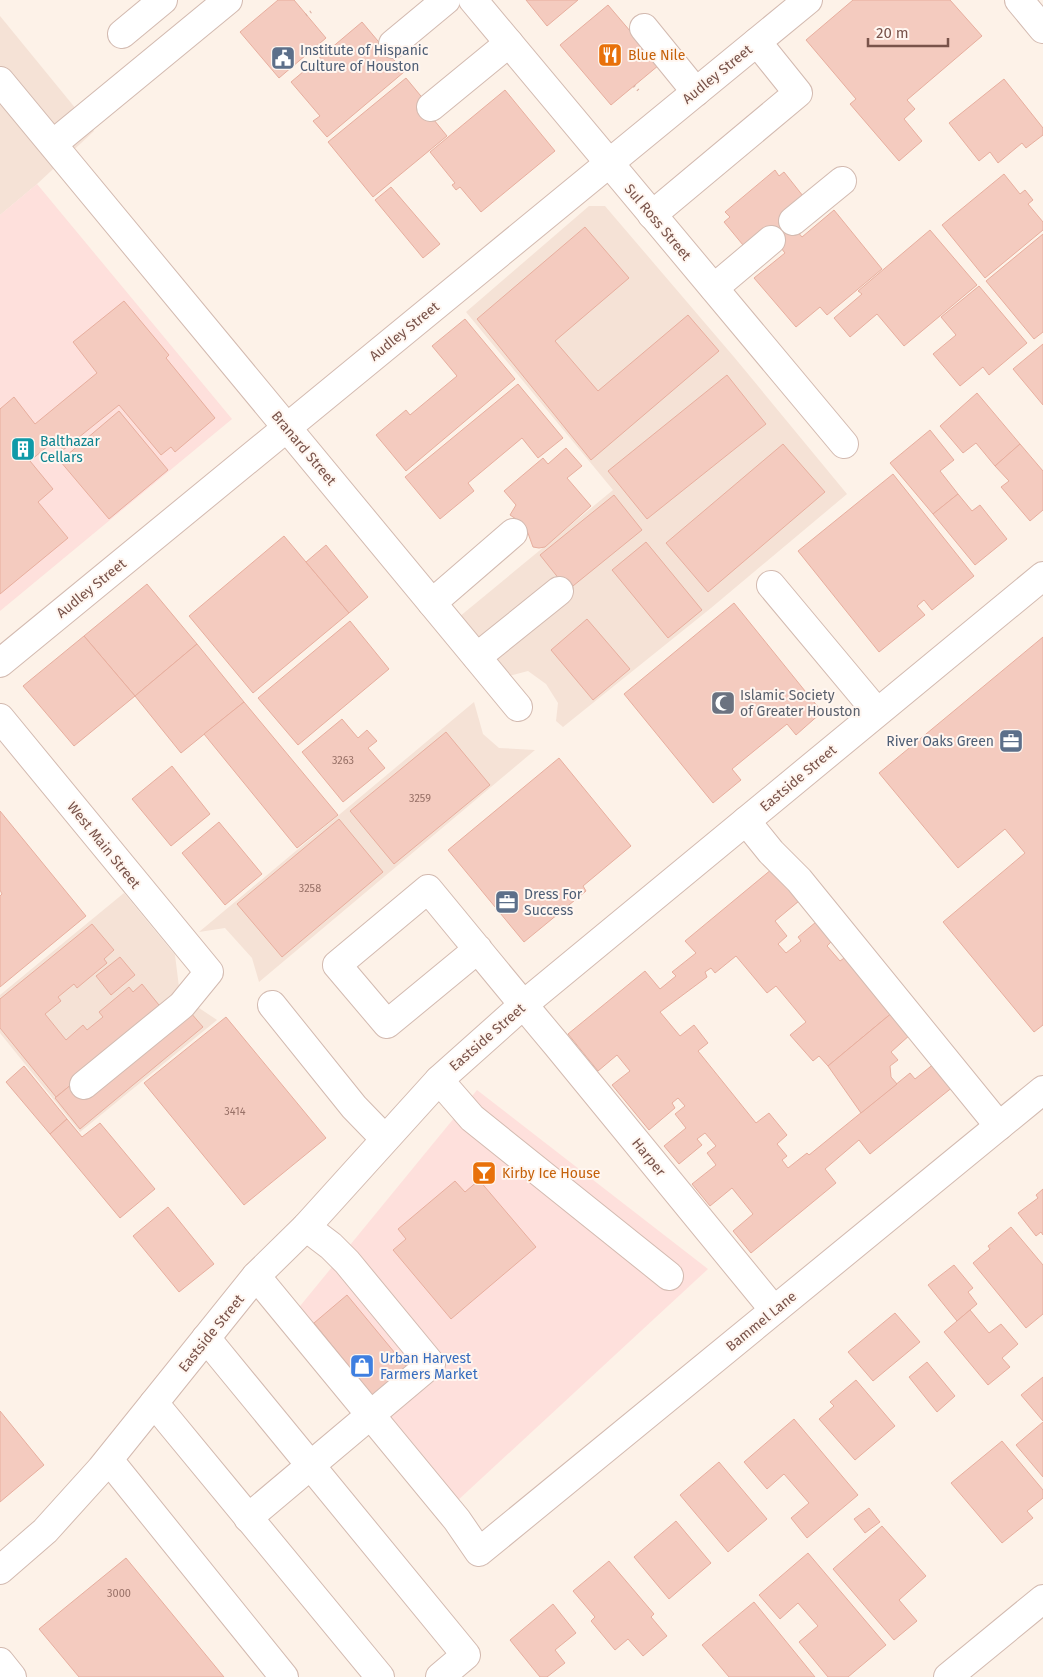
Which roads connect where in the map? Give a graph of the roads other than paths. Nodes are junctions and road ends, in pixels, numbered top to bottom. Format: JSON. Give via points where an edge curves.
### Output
{"nodes":[{"id":1,"x":162,"y":0,"type":"edge"},
{"id":2,"x":228,"y":0,"type":"edge"},
{"id":3,"x":446,"y":0,"type":"edge"},
{"id":4,"x":473,"y":0,"type":"edge"},
{"id":5,"x":808,"y":0,"type":"edge"},
{"id":6,"x":1019,"y":0,"type":"edge"},
{"id":7,"x":644,"y":28,"type":"dead end"},
{"id":8,"x":1043,"y":29,"type":"edge"},
{"id":9,"x":122,"y":34,"type":"dead end"},
{"id":10,"x":757,"y":42,"type":"junction"},
{"id":11,"x":509,"y":43,"type":"junction"},
{"id":12,"x":393,"y":44,"type":"dead end"},
{"id":13,"x":0,"y":81,"type":"edge"},
{"id":14,"x":696,"y":92,"type":"junction"},
{"id":15,"x":431,"y":107,"type":"dead end"},
{"id":16,"x":53,"y":144,"type":"junction"},
{"id":17,"x":609,"y":163,"type":"junction"},
{"id":18,"x":842,"y":181,"type":"dead end"},
{"id":19,"x":652,"y":215,"type":"junction"},
{"id":20,"x":793,"y":221,"type":"dead end"},
{"id":21,"x":771,"y":240,"type":"dead end"},
{"id":22,"x":714,"y":288,"type":"junction"},
{"id":23,"x":287,"y":428,"type":"junction"},
{"id":24,"x":844,"y":444,"type":"dead end"},
{"id":25,"x":514,"y":533,"type":"dead end"},
{"id":26,"x":1043,"y":576,"type":"edge"},
{"id":27,"x":771,"y":584,"type":"dead end"},
{"id":28,"x":560,"y":590,"type":"dead end"},
{"id":29,"x":432,"y":603,"type":"junction"},
{"id":30,"x":478,"y":658,"type":"junction"},
{"id":31,"x":0,"y":663,"type":"edge"},
{"id":32,"x":518,"y":707,"type":"dead end"},
{"id":33,"x":877,"y":712,"type":"junction"},
{"id":34,"x":0,"y":718,"type":"edge"},
{"id":35,"x":746,"y":821,"type":"junction"},
{"id":36,"x":478,"y":949,"type":"junction"},
{"id":37,"x":272,"y":1005,"type":"dead end"},
{"id":38,"x":523,"y":1005,"type":"junction"},
{"id":39,"x":439,"y":1080,"type":"junction"},
{"id":40,"x":84,"y":1085,"type":"dead end"},
{"id":41,"x":1043,"y":1090,"type":"edge"},
{"id":42,"x":999,"y":1126,"type":"junction"},
{"id":43,"x":385,"y":1139,"type":"junction"},
{"id":44,"x":306,"y":1227,"type":"junction"},
{"id":45,"x":256,"y":1276,"type":"junction"},
{"id":46,"x":669,"y":1276,"type":"dead end"},
{"id":47,"x":774,"y":1310,"type":"junction"},
{"id":48,"x":206,"y":1338,"type":"junction"},
{"id":49,"x":154,"y":1403,"type":"junction"},
{"id":50,"x":370,"y":1415,"type":"junction"},
{"id":51,"x":109,"y":1460,"type":"junction"},
{"id":52,"x":310,"y":1465,"type":"junction"},
{"id":53,"x":248,"y":1518,"type":"junction"},
{"id":54,"x":0,"y":1570,"type":"edge"},
{"id":55,"x":1043,"y":1599,"type":"edge"},
{"id":56,"x":0,"y":1662,"type":"edge"},
{"id":57,"x":12,"y":1677,"type":"edge"},
{"id":58,"x":284,"y":1677,"type":"edge"},
{"id":59,"x":380,"y":1677,"type":"edge"},
{"id":60,"x":440,"y":1677,"type":"edge"},
{"id":61,"x":948,"y":1677,"type":"edge"}],
"edges":[{"from":1,"to":9,"type":"street"},
{"from":2,"to":16,"type":"street"},
{"from":3,"to":12,"type":"street"},
{"from":4,"to":11,"type":"street","name":"Sul Ross Street"},
{"from":5,"to":10,"type":"street","name":"Audley Street"},
{"from":6,"to":8,"type":"street"},
{"from":7,"to":14,"type":"street"},
{"from":10,"to":14,"type":"street","name":"Audley Street"},
{"from":10,"to":19,"type":"street","via":[[798,93]]},
{"from":11,"to":15,"type":"street"},
{"from":11,"to":17,"type":"street","name":"Sul Ross Street"},
{"from":13,"to":16,"type":"street","name":"Branard Street"},
{"from":14,"to":17,"type":"street","name":"Audley Street"},
{"from":16,"to":23,"type":"street","name":"Branard Street"},
{"from":17,"to":19,"type":"street","name":"Sul Ross Street"},
{"from":17,"to":23,"type":"street","name":"Audley Street"},
{"from":18,"to":20,"type":"street"},
{"from":19,"to":22,"type":"street","name":"Sul Ross Street"},
{"from":21,"to":22,"type":"street"},
{"from":22,"to":24,"type":"street","name":"Sul Ross Street"},
{"from":23,"to":29,"type":"street","name":"Branard Street"},
{"from":23,"to":31,"type":"street","name":"Audley Street"},
{"from":25,"to":29,"type":"street"},
{"from":26,"to":33,"type":"street","name":"Eastside Street"},
{"from":27,"to":33,"type":"street"},
{"from":28,"to":30,"type":"street"},
{"from":29,"to":30,"type":"street","name":"Branard Street"},
{"from":30,"to":32,"type":"street","name":"Branard Street"},
{"from":33,"to":35,"type":"street","name":"Eastside Street"},
{"from":34,"to":40,"type":"street","name":"West Main Street","via":[[209,972],[182,1005]]},
{"from":35,"to":38,"type":"street","name":"Eastside Street"},
{"from":35,"to":42,"type":"street","via":[[799,880]]},
{"from":36,"to":36,"type":"street","name":"Harper","via":[[387,1024],[338,964],[428,889]]},
{"from":36,"to":38,"type":"street","name":"Harper"},
{"from":37,"to":43,"type":"street","via":[[354,1107]]},
{"from":38,"to":39,"type":"street","name":"Eastside Street"},
{"from":38,"to":47,"type":"street","name":"Harper"},
{"from":39,"to":43,"type":"street","name":"Eastside Street"},
{"from":39,"to":46,"type":"street","via":[[472,1118]]},
{"from":41,"to":42,"type":"street","name":"Bammel Lane"},
{"from":42,"to":47,"type":"street","name":"Bammel Lane"},
{"from":43,"to":44,"type":"street","name":"Eastside Street"},
{"from":44,"to":45,"type":"street","name":"Eastside Street"},
{"from":44,"to":50,"type":"street","via":[[347,1262],[431,1364]]},
{"from":45,"to":48,"type":"street","name":"Eastside Street"},
{"from":45,"to":50,"type":"street"},
{"from":47,"to":50,"type":"street","name":"Bammel Lane","via":[[479,1552],[457,1520]]},
{"from":48,"to":49,"type":"street","name":"Eastside Street"},
{"from":48,"to":52,"type":"street"},
{"from":49,"to":51,"type":"street","name":"Eastside Street"},
{"from":49,"to":53,"type":"street"},
{"from":50,"to":52,"type":"street"},
{"from":51,"to":54,"type":"street","name":"Eastside Street","via":[[44,1531]]},
{"from":51,"to":58,"type":"street"},
{"from":52,"to":53,"type":"street"},
{"from":52,"to":60,"type":"street","via":[[466,1655]]},
{"from":53,"to":59,"type":"street"},
{"from":55,"to":61,"type":"street"},
{"from":56,"to":57,"type":"street"}]}
